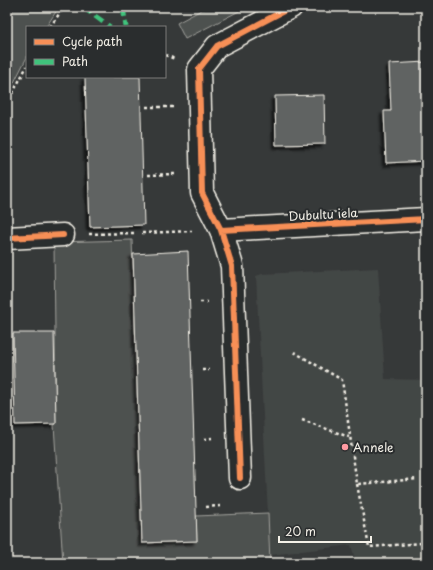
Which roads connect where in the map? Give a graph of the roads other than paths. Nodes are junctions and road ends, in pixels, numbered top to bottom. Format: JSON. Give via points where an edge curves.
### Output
{"nodes":[{"id":1,"x":291,"y":7,"type":"edge"},
{"id":2,"x":426,"y":219,"type":"edge"},
{"id":3,"x":220,"y":230,"type":"junction"},
{"id":4,"x":63,"y":235,"type":"road end"},
{"id":5,"x":7,"y":238,"type":"edge"},
{"id":6,"x":240,"y":478,"type":"dead end"}],
"edges":[{"from":1,"to":3,"type":"street","via":[[217,46],[199,69],[202,193]]},
{"from":2,"to":3,"type":"street","name":"Dubultu iela"},
{"from":3,"to":6,"type":"street","via":[[232,266]]},
{"from":4,"to":5,"type":"street"}]}
